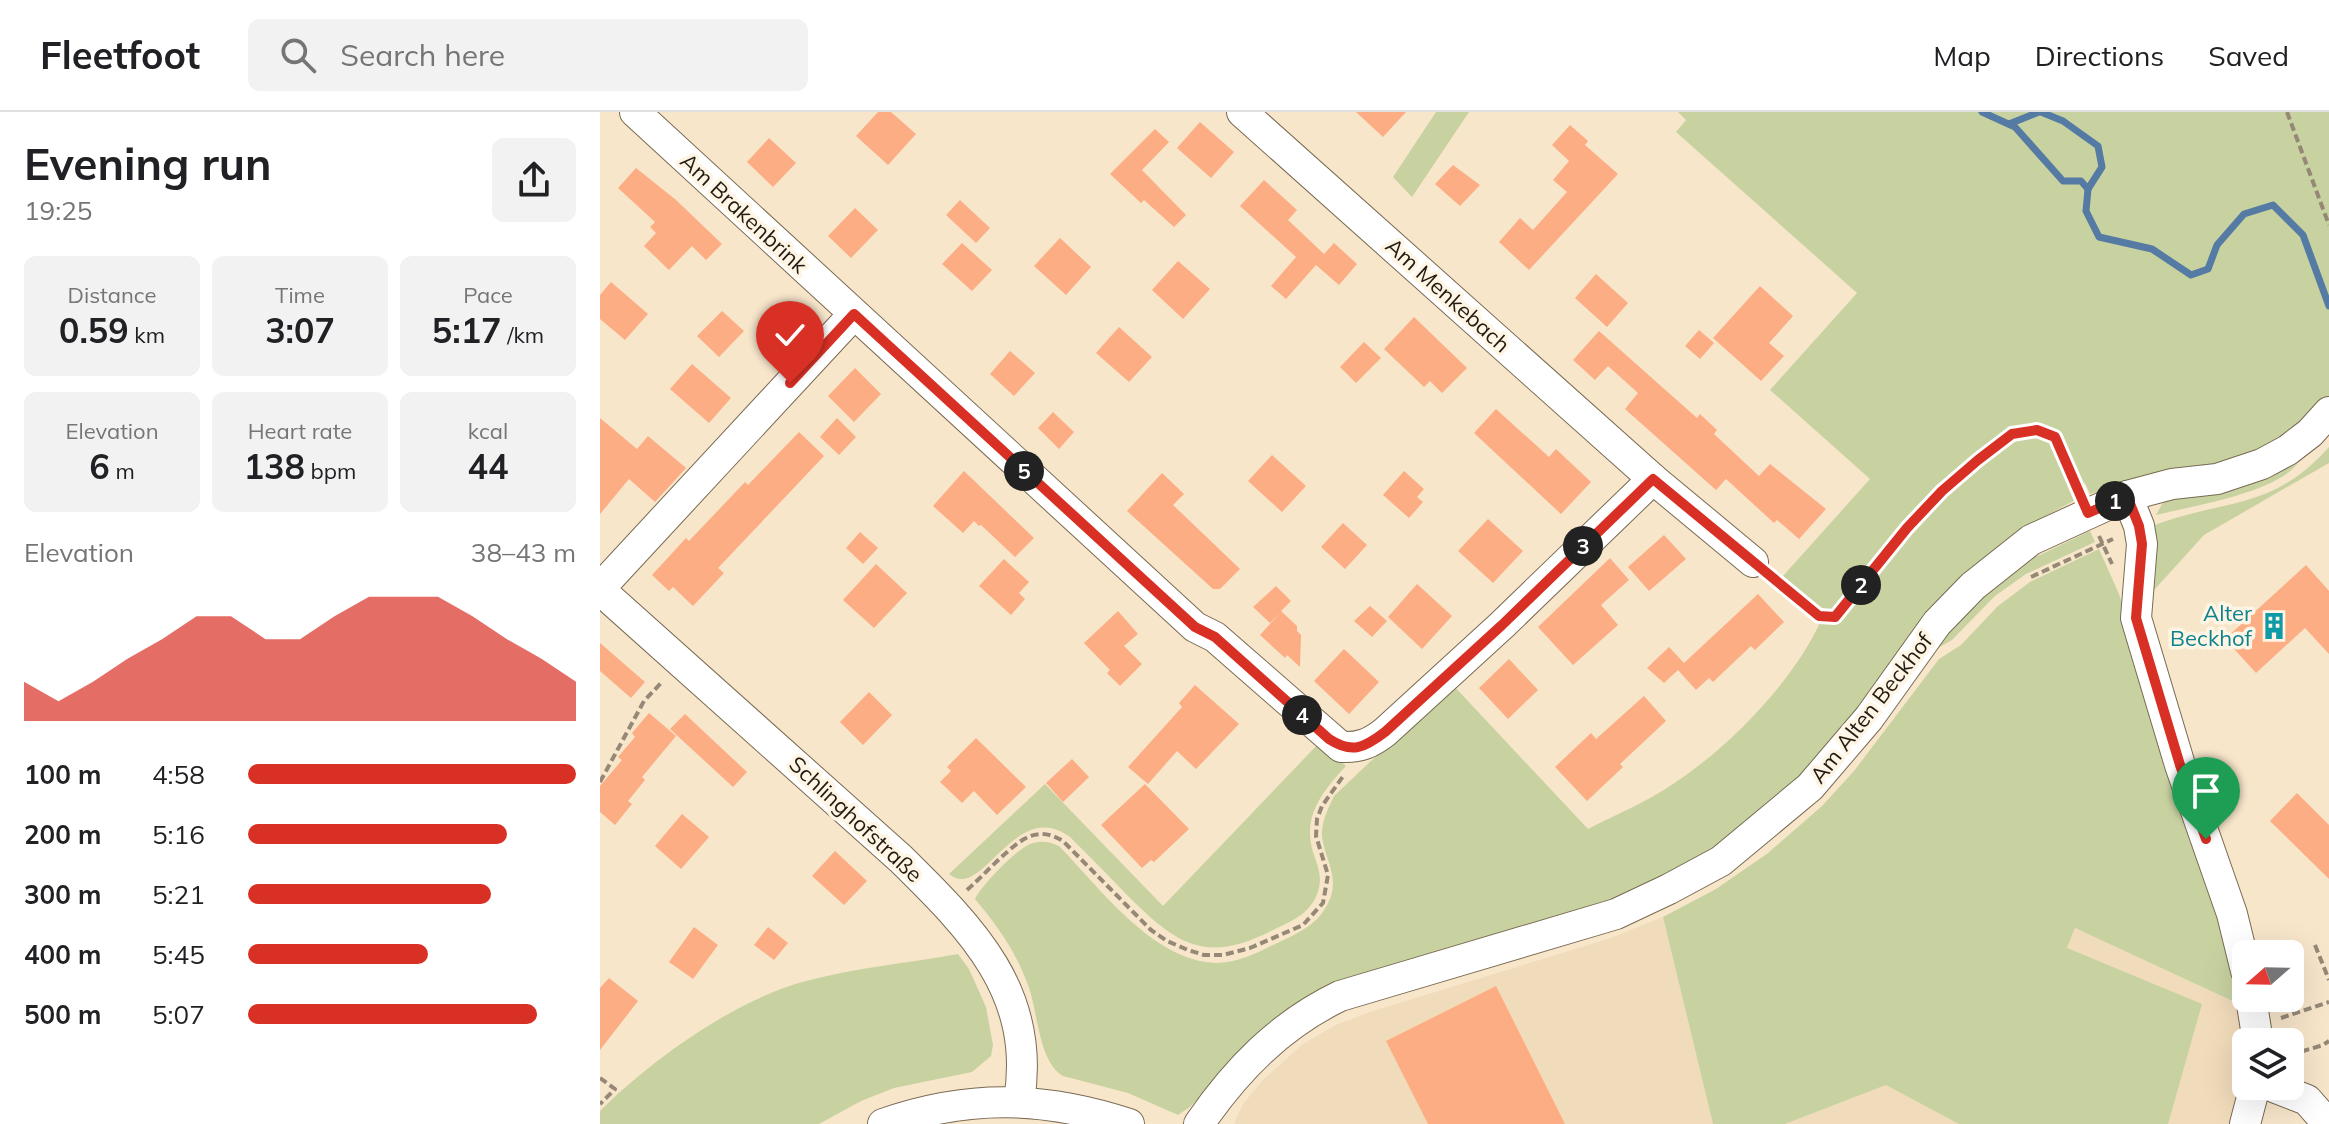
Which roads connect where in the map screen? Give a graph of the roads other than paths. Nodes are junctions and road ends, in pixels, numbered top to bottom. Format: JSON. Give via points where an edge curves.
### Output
{"nodes":[{"id":1,"x":635,"y":112,"type":"edge"},
{"id":2,"x":1242,"y":112,"type":"edge"},
{"id":3,"x":854,"y":314,"type":"junction"},
{"id":4,"x":2329,"y":412,"type":"edge"},
{"id":5,"x":1653,"y":479,"type":"junction"},
{"id":6,"x":2127,"y":496,"type":"junction"},
{"id":7,"x":1753,"y":562,"type":"road end"},
{"id":8,"x":600,"y":589,"type":"edge"},
{"id":9,"x":2238,"y":940,"type":"edge"},
{"id":10,"x":2304,"y":1099,"type":"edge"},
{"id":11,"x":2251,"y":1100,"type":"edge"},
{"id":12,"x":1019,"y":1101,"type":"junction"},
{"id":13,"x":883,"y":1124,"type":"edge"},
{"id":14,"x":1129,"y":1124,"type":"edge"},
{"id":15,"x":1199,"y":1124,"type":"edge"},
{"id":16,"x":2245,"y":1124,"type":"edge"},
{"id":17,"x":2328,"y":1124,"type":"edge"}],
"edges":[{"from":1,"to":3,"type":"street","name":"Am Brakenbrink"},
{"from":2,"to":5,"type":"street","name":"Am Menkebach"},
{"from":3,"to":5,"type":"street","name":"Am Brakenbrink","via":[[1195,627],[1215,637],[1341,747],[1370,743],[1385,732]]},
{"from":3,"to":8,"type":"street"},
{"from":4,"to":6,"type":"street","name":"Am Alten Beckhof","via":[[2288,450],[2240,473]]},
{"from":5,"to":7,"type":"street","name":"Am Menkebach"},
{"from":6,"to":9,"type":"street","via":[[2142,544],[2136,618]]},
{"from":6,"to":15,"type":"street","name":"Am Alten Beckhof","via":[[2031,540],[1973,586],[1937,623],[1869,718],[1810,787],[1721,861],[1616,914],[1340,996],[1312,1010],[1244,1065]]},
{"from":8,"to":12,"type":"street","name":"Schlinghofstraße","via":[[949,906],[993,962],[1014,1006],[1023,1078]]},
{"from":10,"to":17,"type":"street"},
{"from":11,"to":16,"type":"street"},
{"from":12,"to":13,"type":"street","via":[[958,1104]]},
{"from":12,"to":14,"type":"street"}]}
